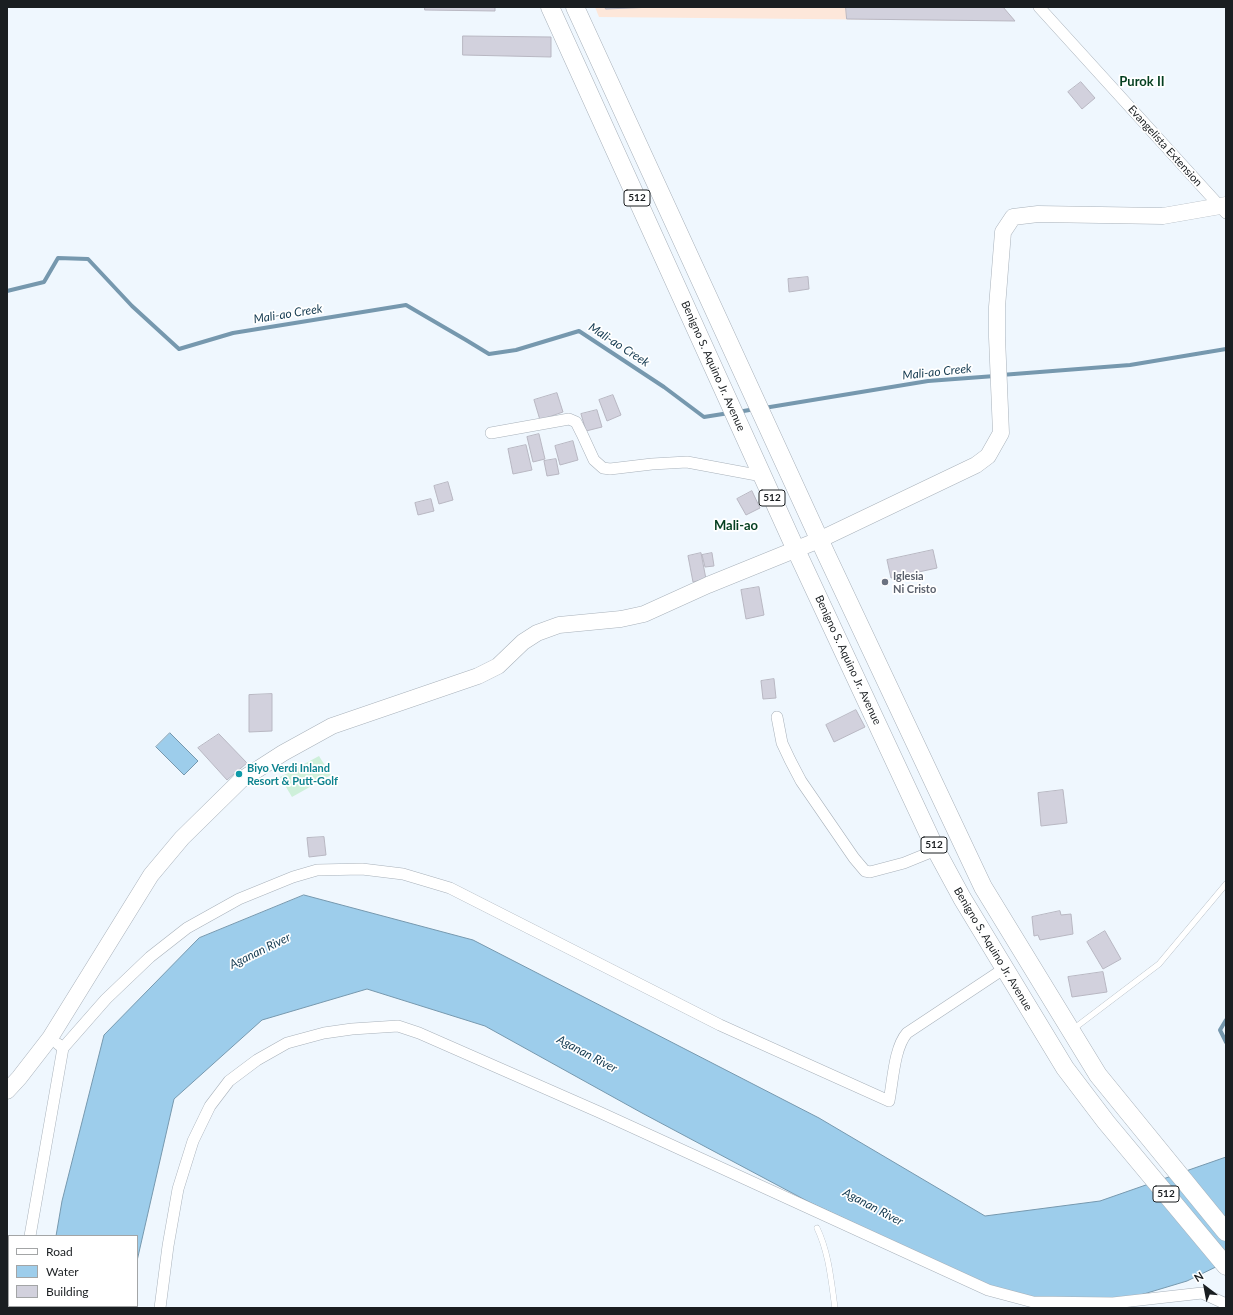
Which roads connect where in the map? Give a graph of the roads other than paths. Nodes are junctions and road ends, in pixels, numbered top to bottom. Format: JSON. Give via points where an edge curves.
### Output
{"nodes":[{"id":1,"x":550,"y":7,"type":"edge"},
{"id":2,"x":575,"y":7,"type":"edge"},
{"id":3,"x":1040,"y":7,"type":"edge"},
{"id":4,"x":1224,"y":208,"type":"edge"},
{"id":5,"x":491,"y":433,"type":"dead end"},
{"id":6,"x":762,"y":476,"type":"junction"},
{"id":7,"x":819,"y":540,"type":"junction"},
{"id":8,"x":796,"y":550,"type":"junction"},
{"id":9,"x":777,"y":718,"type":"dead end"},
{"id":10,"x":936,"y":850,"type":"junction"},
{"id":11,"x":1226,"y":884,"type":"edge"},
{"id":12,"x":1004,"y":968,"type":"junction"},
{"id":13,"x":1070,"y":1031,"type":"junction"},
{"id":14,"x":50,"y":1038,"type":"junction"},
{"id":15,"x":62,"y":1048,"type":"junction"},
{"id":16,"x":7,"y":1091,"type":"edge"},
{"id":17,"x":817,"y":1228,"type":"dead end"},
{"id":18,"x":1226,"y":1232,"type":"edge"},
{"id":19,"x":30,"y":1235,"type":"edge"},
{"id":20,"x":1226,"y":1266,"type":"edge"},
{"id":21,"x":1226,"y":1304,"type":"edge"},
{"id":22,"x":160,"y":1308,"type":"edge"},
{"id":23,"x":835,"y":1308,"type":"edge"}],
"edges":[{"from":1,"to":6,"type":"main road","name":"Benigno S. Aquino Jr. Avenue","number":"512"},
{"from":2,"to":7,"type":"main road","name":"Benigno S. Aquino Jr. Avenue","number":"512"},
{"from":3,"to":4,"type":"street","name":"Evangelista Extension"},
{"from":4,"to":7,"type":"street","via":[[1163,216],[1013,216],[1003,232],[997,307],[1002,433],[988,456],[976,465]]},
{"from":5,"to":6,"type":"street","via":[[569,419],[576,422],[594,460],[603,468],[687,462]]},
{"from":6,"to":8,"type":"main road","name":"Benigno S. Aquino Jr. Avenue","number":"512"},
{"from":7,"to":8,"type":"street"},
{"from":7,"to":13,"type":"main road","name":"Benigno S. Aquino Jr. Avenue","number":"512","via":[[983,887]]},
{"from":8,"to":10,"type":"main road","name":"Benigno S. Aquino Jr. Avenue","number":"512"},
{"from":8,"to":14,"type":"street","via":[[644,614],[621,619],[559,625],[537,632],[498,666],[478,676],[332,726],[282,753],[241,780],[182,838],[156,870]]},
{"from":9,"to":10,"type":"street","via":[[782,743],[790,760],[865,871],[904,863]]},
{"from":10,"to":12,"type":"main road","name":"Benigno S. Aquino Jr. Avenue","number":"512"},
{"from":11,"to":13,"type":"lane","via":[[1159,964]]},
{"from":12,"to":15,"type":"street","via":[[902,1038],[889,1101],[720,1025],[450,888],[403,874],[362,869],[317,870],[239,899],[187,928],[150,957],[106,999]]},
{"from":12,"to":20,"type":"main road","name":"Benigno S. Aquino Jr. Avenue","number":"512","via":[[1065,1068],[1106,1122]]},
{"from":13,"to":18,"type":"main road","name":"Benigno S. Aquino Jr. Avenue","number":"512","via":[[1098,1075]]},
{"from":14,"to":15,"type":"street"},
{"from":14,"to":16,"type":"street"},
{"from":15,"to":19,"type":"street"},
{"from":17,"to":23,"type":"lane","via":[[830,1266]]},
{"from":21,"to":22,"type":"street","via":[[1202,1293],[1113,1304],[1033,1302],[988,1290],[593,1109],[398,1026],[324,1033],[287,1043],[257,1060],[229,1081],[210,1106],[193,1142],[178,1189]]}]}
